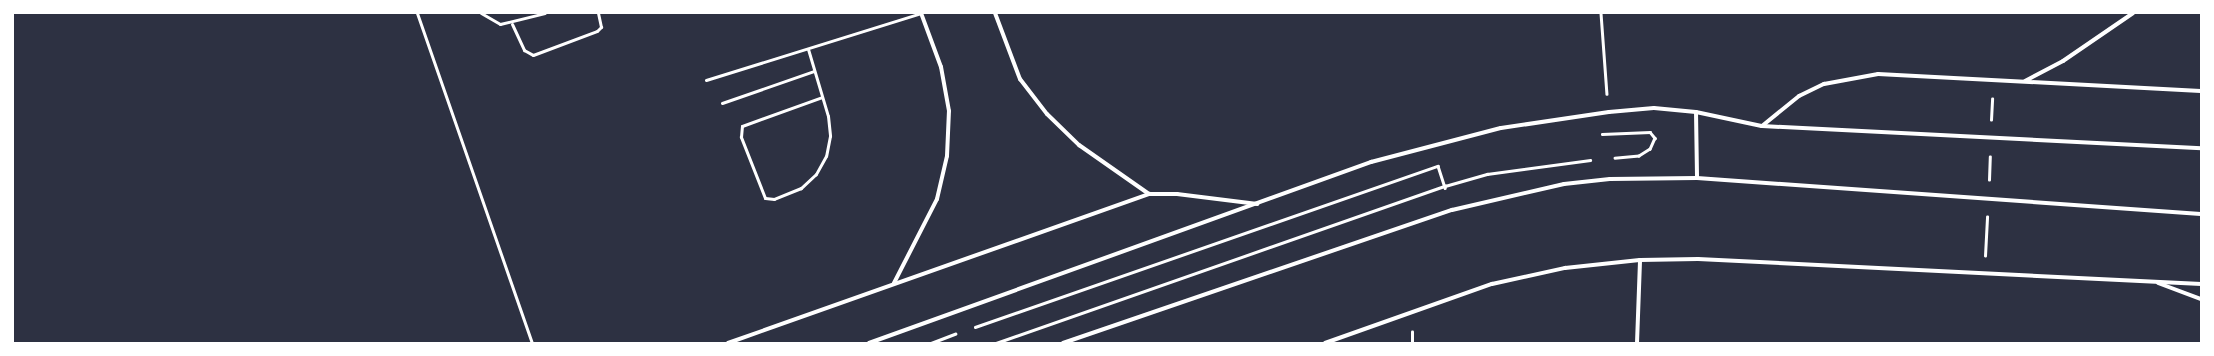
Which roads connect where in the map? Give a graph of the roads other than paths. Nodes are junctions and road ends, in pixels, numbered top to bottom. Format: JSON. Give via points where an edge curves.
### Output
{"nodes":[{"id":1,"x":417,"y":13,"type":"edge"},
{"id":2,"x":481,"y":13,"type":"edge"},
{"id":3,"x":545,"y":13,"type":"edge"},
{"id":4,"x":598,"y":13,"type":"edge"},
{"id":5,"x":921,"y":13,"type":"edge"},
{"id":6,"x":995,"y":13,"type":"edge"},
{"id":7,"x":2133,"y":13,"type":"edge"},
{"id":8,"x":512,"y":24,"type":"junction"},
{"id":9,"x":808,"y":49,"type":"junction"},
{"id":10,"x":814,"y":71,"type":"junction"},
{"id":11,"x":706,"y":80,"type":"dead end"},
{"id":12,"x":2024,"y":82,"type":"junction"},
{"id":13,"x":2201,"y":91,"type":"edge"},
{"id":14,"x":822,"y":97,"type":"junction"},
{"id":15,"x":722,"y":103,"type":"dead end"},
{"id":16,"x":1696,"y":112,"type":"junction"},
{"id":17,"x":1762,"y":126,"type":"junction"},
{"id":18,"x":2201,"y":148,"type":"edge"},
{"id":19,"x":1697,"y":178,"type":"junction"},
{"id":20,"x":1149,"y":194,"type":"junction"},
{"id":21,"x":1257,"y":204,"type":"junction"},
{"id":22,"x":2201,"y":214,"type":"edge"},
{"id":23,"x":1640,"y":260,"type":"junction"},
{"id":24,"x":2152,"y":281,"type":"junction"},
{"id":25,"x":894,"y":283,"type":"junction"},
{"id":26,"x":2201,"y":284,"type":"edge"},
{"id":27,"x":2201,"y":299,"type":"edge"},
{"id":28,"x":532,"y":343,"type":"edge"},
{"id":29,"x":728,"y":343,"type":"edge"},
{"id":30,"x":869,"y":343,"type":"edge"},
{"id":31,"x":1063,"y":343,"type":"edge"},
{"id":32,"x":1324,"y":343,"type":"edge"},
{"id":33,"x":1637,"y":343,"type":"edge"}],
"edges":[{"from":1,"to":28,"type":"lane"},
{"from":2,"to":8,"type":"lane","via":[[500,24]]},
{"from":3,"to":8,"type":"lane"},
{"from":4,"to":8,"type":"lane","via":[[601,27],[597,31],[533,55],[524,50]]},
{"from":5,"to":9,"type":"lane"},
{"from":5,"to":25,"type":"street","via":[[941,67],[949,111],[947,156],[937,199]]},
{"from":6,"to":20,"type":"street","via":[[1020,79],[1047,114],[1079,145]]},
{"from":7,"to":12,"type":"street","via":[[2088,46]]},
{"from":9,"to":10,"type":"lane"},
{"from":9,"to":11,"type":"lane"},
{"from":10,"to":14,"type":"lane"},
{"from":10,"to":15,"type":"lane"},
{"from":12,"to":13,"type":"street"},
{"from":12,"to":17,"type":"street","via":[[1878,74],[1850,77],[1799,96]]},
{"from":14,"to":14,"type":"lane","via":[[742,126],[742,137],[765,198],[774,199],[801,188],[816,174],[826,156],[830,136]]},
{"from":16,"to":17,"type":"street"},
{"from":16,"to":19,"type":"street"},
{"from":16,"to":21,"type":"street","via":[[1654,108],[1501,128],[1371,162]]},
{"from":17,"to":18,"type":"street"},
{"from":19,"to":22,"type":"street"},
{"from":19,"to":31,"type":"street","via":[[1610,179],[1564,184],[1452,210]]},
{"from":20,"to":21,"type":"street","via":[[1184,194]]},
{"from":20,"to":25,"type":"street"},
{"from":21,"to":30,"type":"street"},
{"from":23,"to":24,"type":"street","via":[[1698,259]]},
{"from":23,"to":32,"type":"street","via":[[1565,268],[1492,284]]},
{"from":23,"to":33,"type":"street"},
{"from":24,"to":26,"type":"street"},
{"from":24,"to":27,"type":"street"},
{"from":25,"to":29,"type":"street"}]}
